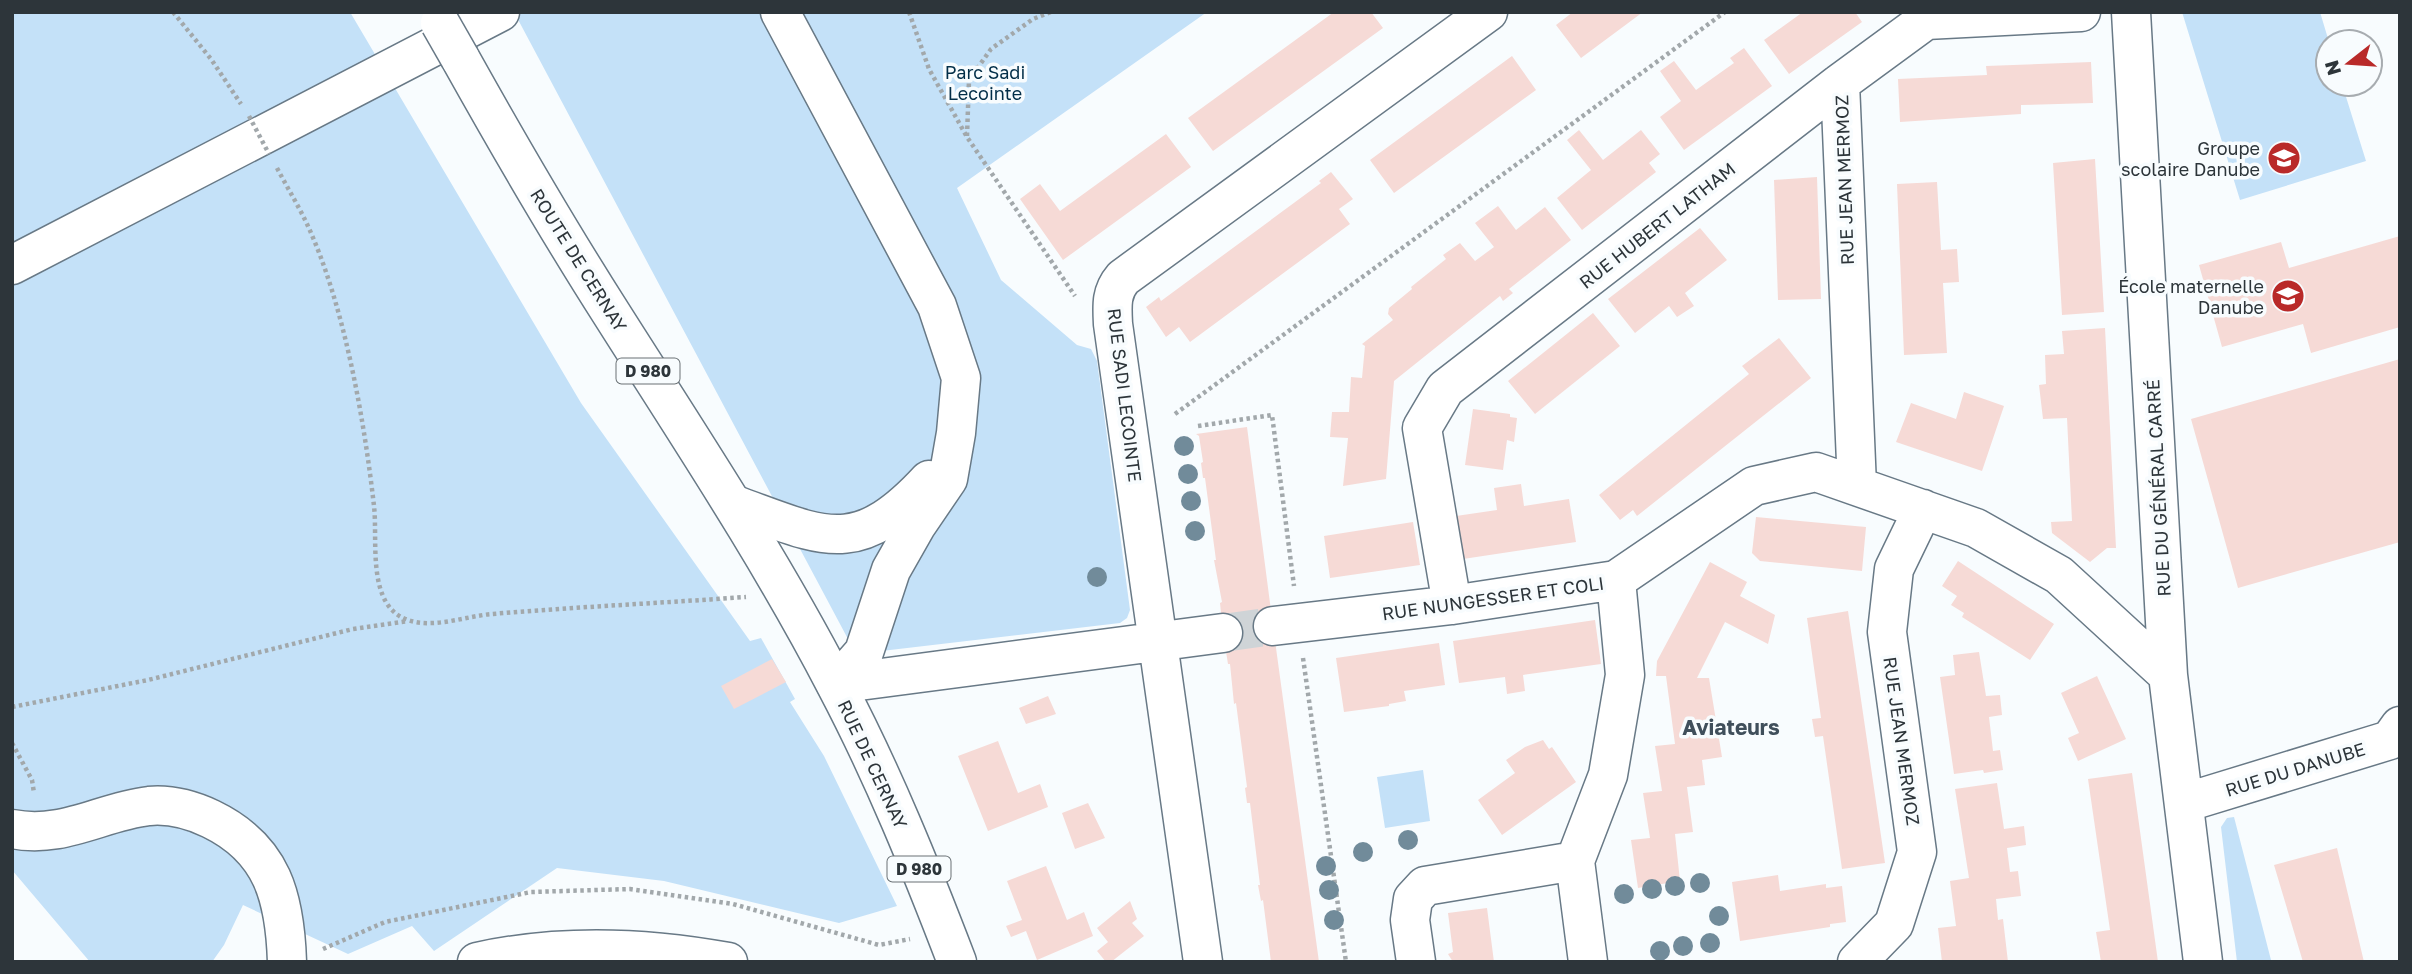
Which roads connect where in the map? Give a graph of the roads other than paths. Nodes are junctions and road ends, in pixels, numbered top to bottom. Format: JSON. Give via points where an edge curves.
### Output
{"nodes":[{"id":1,"x":499,"y":12,"type":"edge"},
{"id":2,"x":780,"y":12,"type":"edge"},
{"id":3,"x":1488,"y":12,"type":"edge"},
{"id":4,"x":2081,"y":12,"type":"edge"},
{"id":5,"x":2131,"y":12,"type":"edge"},
{"id":6,"x":437,"y":18,"type":"edge"},
{"id":7,"x":1840,"y":83,"type":"junction"},
{"id":8,"x":12,"y":265,"type":"edge"},
{"id":9,"x":956,"y":433,"type":"junction"},
{"id":10,"x":1857,"y":486,"type":"junction"},
{"id":11,"x":734,"y":505,"type":"junction"},
{"id":12,"x":1923,"y":509,"type":"junction"},
{"id":13,"x":1616,"y":580,"type":"junction"},
{"id":14,"x":1451,"y":605,"type":"junction"},
{"id":15,"x":1273,"y":626,"type":"tunnel mouth"},
{"id":16,"x":1223,"y":634,"type":"tunnel mouth"},
{"id":17,"x":1157,"y":642,"type":"junction"},
{"id":18,"x":2168,"y":675,"type":"junction"},
{"id":19,"x":836,"y":684,"type":"junction"},
{"id":20,"x":2400,"y":726,"type":"edge"},
{"id":21,"x":2183,"y":803,"type":"junction"},
{"id":22,"x":25,"y":830,"type":"edge"},
{"id":23,"x":1575,"y":861,"type":"junction"},
{"id":24,"x":287,"y":962,"type":"edge"},
{"id":25,"x":477,"y":962,"type":"edge"},
{"id":26,"x":728,"y":962,"type":"edge"},
{"id":27,"x":957,"y":962,"type":"edge"},
{"id":28,"x":1203,"y":962,"type":"edge"},
{"id":29,"x":1416,"y":962,"type":"edge"},
{"id":30,"x":1588,"y":962,"type":"edge"},
{"id":31,"x":1857,"y":962,"type":"edge"},
{"id":32,"x":2203,"y":962,"type":"edge"}],
"edges":[{"from":1,"to":8,"type":"street"},
{"from":2,"to":9,"type":"street","via":[[937,306],[961,378]]},
{"from":3,"to":17,"type":"street","name":"RUE SADI LECOINTE","via":[[1115,288],[1112,313]]},
{"from":4,"to":7,"type":"street","name":"RUE HUBERT LATHAM","via":[[1926,20]]},
{"from":5,"to":18,"type":"street","name":"RUE DU GÉNÉRAL CARRÉ"},
{"from":6,"to":11,"type":"street","name":"ROUTE DE CERNAY","number":"D 980","bridge":true,"via":[[504,138]]},
{"from":7,"to":10,"type":"street","name":"RUE JEAN MERMOZ"},
{"from":7,"to":14,"type":"street","name":"RUE HUBERT LATHAM","via":[[1445,389],[1422,428]]},
{"from":9,"to":11,"type":"street","via":[[929,481],[904,507],[851,535],[802,529]]},
{"from":9,"to":19,"type":"street","via":[[947,479],[891,570],[864,652]]},
{"from":10,"to":12,"type":"street","name":"RUE NUNGESSER ET COLI"},
{"from":10,"to":13,"type":"street","name":"RUE NUNGESSER ET COLI","via":[[1816,472],[1754,486]]},
{"from":11,"to":19,"type":"street","name":"ROUTE DE CERNAY","number":"D 980"},
{"from":12,"to":18,"type":"street","name":"RUE NUNGESSER ET COLI","via":[[1976,528],[2059,575]]},
{"from":12,"to":31,"type":"street","name":"RUE JEAN MERMOZ","via":[[1894,569],[1887,632],[1917,852],[1894,924]]},
{"from":13,"to":14,"type":"street","name":"RUE NUNGESSER ET COLI"},
{"from":13,"to":23,"type":"street","via":[[1625,675],[1608,775]]},
{"from":14,"to":15,"type":"street","name":"RUE NUNGESSER ET COLI"},
{"from":16,"to":17,"type":"street"},
{"from":17,"to":19,"type":"street"},
{"from":17,"to":28,"type":"street","name":"RUE SADI LECOINTE"},
{"from":18,"to":21,"type":"street","name":"RUE DU GÉNÉRAL CARRÉ"},
{"from":19,"to":27,"type":"street","name":"RUE DE CERNAY","number":"D 980","via":[[882,776]]},
{"from":20,"to":21,"type":"street","name":"RUE DU DANUBE","via":[[2390,740]]},
{"from":21,"to":32,"type":"street","name":"RUE DU GÉNÉRAL CARRÉ"},
{"from":22,"to":24,"type":"street","via":[[78,825],[151,806],[196,812],[228,827],[249,843],[278,891]]},
{"from":23,"to":29,"type":"street","via":[[1425,886],[1413,899],[1410,920]]},
{"from":23,"to":30,"type":"street"},
{"from":25,"to":26,"type":"street","via":[[565,949]]}]}
